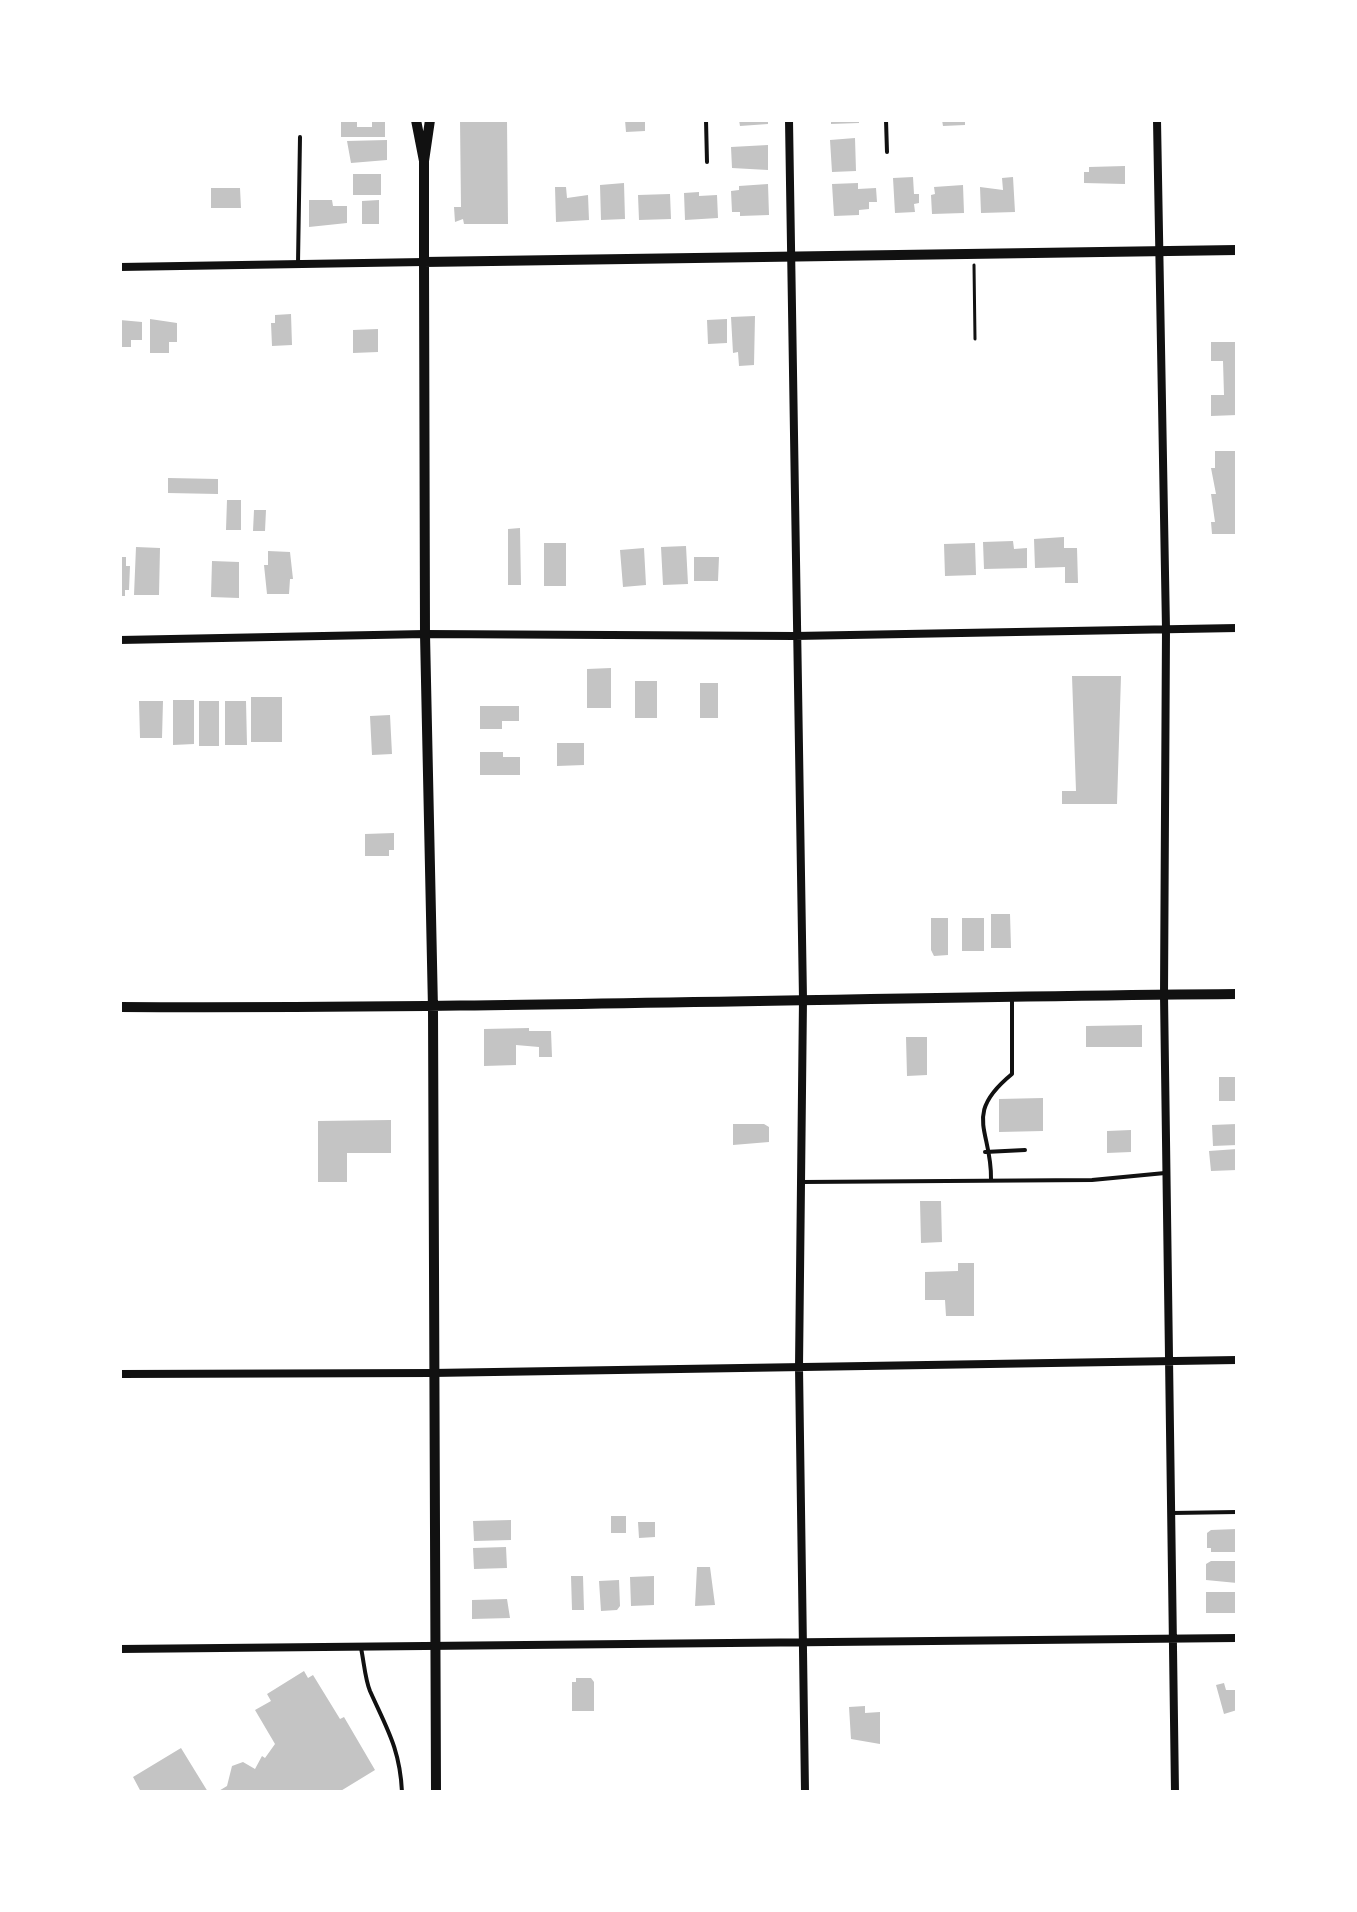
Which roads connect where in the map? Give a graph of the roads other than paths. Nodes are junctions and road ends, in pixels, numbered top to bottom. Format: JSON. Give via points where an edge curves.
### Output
{"nodes":[{"id":1,"x":416,"y":120,"type":"edge"},
{"id":2,"x":430,"y":120,"type":"edge"},
{"id":3,"x":706,"y":120,"type":"edge"},
{"id":4,"x":789,"y":120,"type":"edge"},
{"id":5,"x":886,"y":120,"type":"edge"},
{"id":6,"x":1157,"y":120,"type":"edge"},
{"id":7,"x":300,"y":137,"type":"dead end"},
{"id":8,"x":887,"y":152,"type":"dead end"},
{"id":9,"x":424,"y":161,"type":"junction"},
{"id":10,"x":707,"y":162,"type":"dead end"},
{"id":11,"x":1237,"y":250,"type":"edge"},
{"id":12,"x":1158,"y":251,"type":"junction"},
{"id":13,"x":792,"y":255,"type":"junction"},
{"id":14,"x":424,"y":262,"type":"junction"},
{"id":15,"x":298,"y":264,"type":"junction"},
{"id":16,"x":120,"y":267,"type":"edge"},
{"id":17,"x":1237,"y":628,"type":"edge"},
{"id":18,"x":1166,"y":629,"type":"junction"},
{"id":19,"x":425,"y":634,"type":"junction"},
{"id":20,"x":795,"y":636,"type":"junction"},
{"id":21,"x":120,"y":640,"type":"edge"},
{"id":22,"x":1237,"y":994,"type":"edge"},
{"id":23,"x":1164,"y":995,"type":"junction"},
{"id":24,"x":1012,"y":996,"type":"junction"},
{"id":25,"x":803,"y":999,"type":"junction"},
{"id":26,"x":120,"y":1007,"type":"edge"},
{"id":27,"x":433,"y":1009,"type":"junction"},
{"id":28,"x":1025,"y":1150,"type":"dead end"},
{"id":29,"x":985,"y":1152,"type":"junction"},
{"id":30,"x":1167,"y":1173,"type":"junction"},
{"id":31,"x":991,"y":1179,"type":"junction"},
{"id":32,"x":801,"y":1182,"type":"junction"},
{"id":33,"x":1170,"y":1360,"type":"junction"},
{"id":34,"x":1237,"y":1360,"type":"edge"},
{"id":35,"x":799,"y":1367,"type":"junction"},
{"id":36,"x":432,"y":1373,"type":"junction"},
{"id":37,"x":120,"y":1374,"type":"edge"},
{"id":38,"x":1237,"y":1512,"type":"edge"},
{"id":39,"x":1172,"y":1513,"type":"junction"},
{"id":40,"x":1237,"y":1638,"type":"edge"},
{"id":41,"x":1174,"y":1639,"type":"junction"},
{"id":42,"x":803,"y":1644,"type":"junction"},
{"id":43,"x":361,"y":1648,"type":"junction"},
{"id":44,"x":434,"y":1648,"type":"junction"},
{"id":45,"x":120,"y":1649,"type":"edge"},
{"id":46,"x":402,"y":1792,"type":"edge"},
{"id":47,"x":436,"y":1792,"type":"edge"},
{"id":48,"x":805,"y":1792,"type":"edge"},
{"id":49,"x":1175,"y":1792,"type":"edge"}],
"edges":[{"from":1,"to":9,"type":"street"},
{"from":2,"to":9,"type":"street"},
{"from":3,"to":10,"type":"lane"},
{"from":4,"to":13,"type":"street"},
{"from":5,"to":8,"type":"lane"},
{"from":6,"to":12,"type":"street"},
{"from":7,"to":15,"type":"lane"},
{"from":9,"to":14,"type":"street"},
{"from":11,"to":12,"type":"street"},
{"from":12,"to":13,"type":"street"},
{"from":12,"to":18,"type":"street"},
{"from":13,"to":14,"type":"street"},
{"from":13,"to":20,"type":"street"},
{"from":14,"to":15,"type":"street"},
{"from":14,"to":19,"type":"street"},
{"from":15,"to":16,"type":"street"},
{"from":17,"to":18,"type":"street"},
{"from":18,"to":20,"type":"street"},
{"from":18,"to":23,"type":"street"},
{"from":19,"to":20,"type":"street"},
{"from":19,"to":21,"type":"street"},
{"from":19,"to":27,"type":"street"},
{"from":20,"to":25,"type":"street"},
{"from":22,"to":23,"type":"street"},
{"from":23,"to":24,"type":"street"},
{"from":23,"to":30,"type":"street"},
{"from":24,"to":25,"type":"street"},
{"from":24,"to":29,"type":"lane","via":[[1012,1074],[989,1093],[983,1116]]},
{"from":25,"to":27,"type":"street"},
{"from":25,"to":32,"type":"street"},
{"from":26,"to":27,"type":"street"},
{"from":27,"to":36,"type":"street"},
{"from":28,"to":29,"type":"lane"},
{"from":29,"to":31,"type":"lane","via":[[992,1161]]},
{"from":30,"to":31,"type":"lane","via":[[1092,1180]]},
{"from":30,"to":33,"type":"street"},
{"from":31,"to":32,"type":"lane"},
{"from":32,"to":35,"type":"street"},
{"from":33,"to":34,"type":"street"},
{"from":33,"to":35,"type":"street"},
{"from":33,"to":39,"type":"street"},
{"from":35,"to":36,"type":"street"},
{"from":35,"to":42,"type":"street"},
{"from":36,"to":37,"type":"street"},
{"from":36,"to":44,"type":"street"},
{"from":38,"to":39,"type":"lane"},
{"from":39,"to":41,"type":"street"},
{"from":40,"to":41,"type":"street"},
{"from":41,"to":42,"type":"street"},
{"from":41,"to":49,"type":"street"},
{"from":42,"to":44,"type":"street"},
{"from":42,"to":48,"type":"street"},
{"from":43,"to":44,"type":"street"},
{"from":43,"to":45,"type":"street"},
{"from":43,"to":46,"type":"lane","via":[[369,1690],[400,1758]]},
{"from":44,"to":47,"type":"street"}]}
